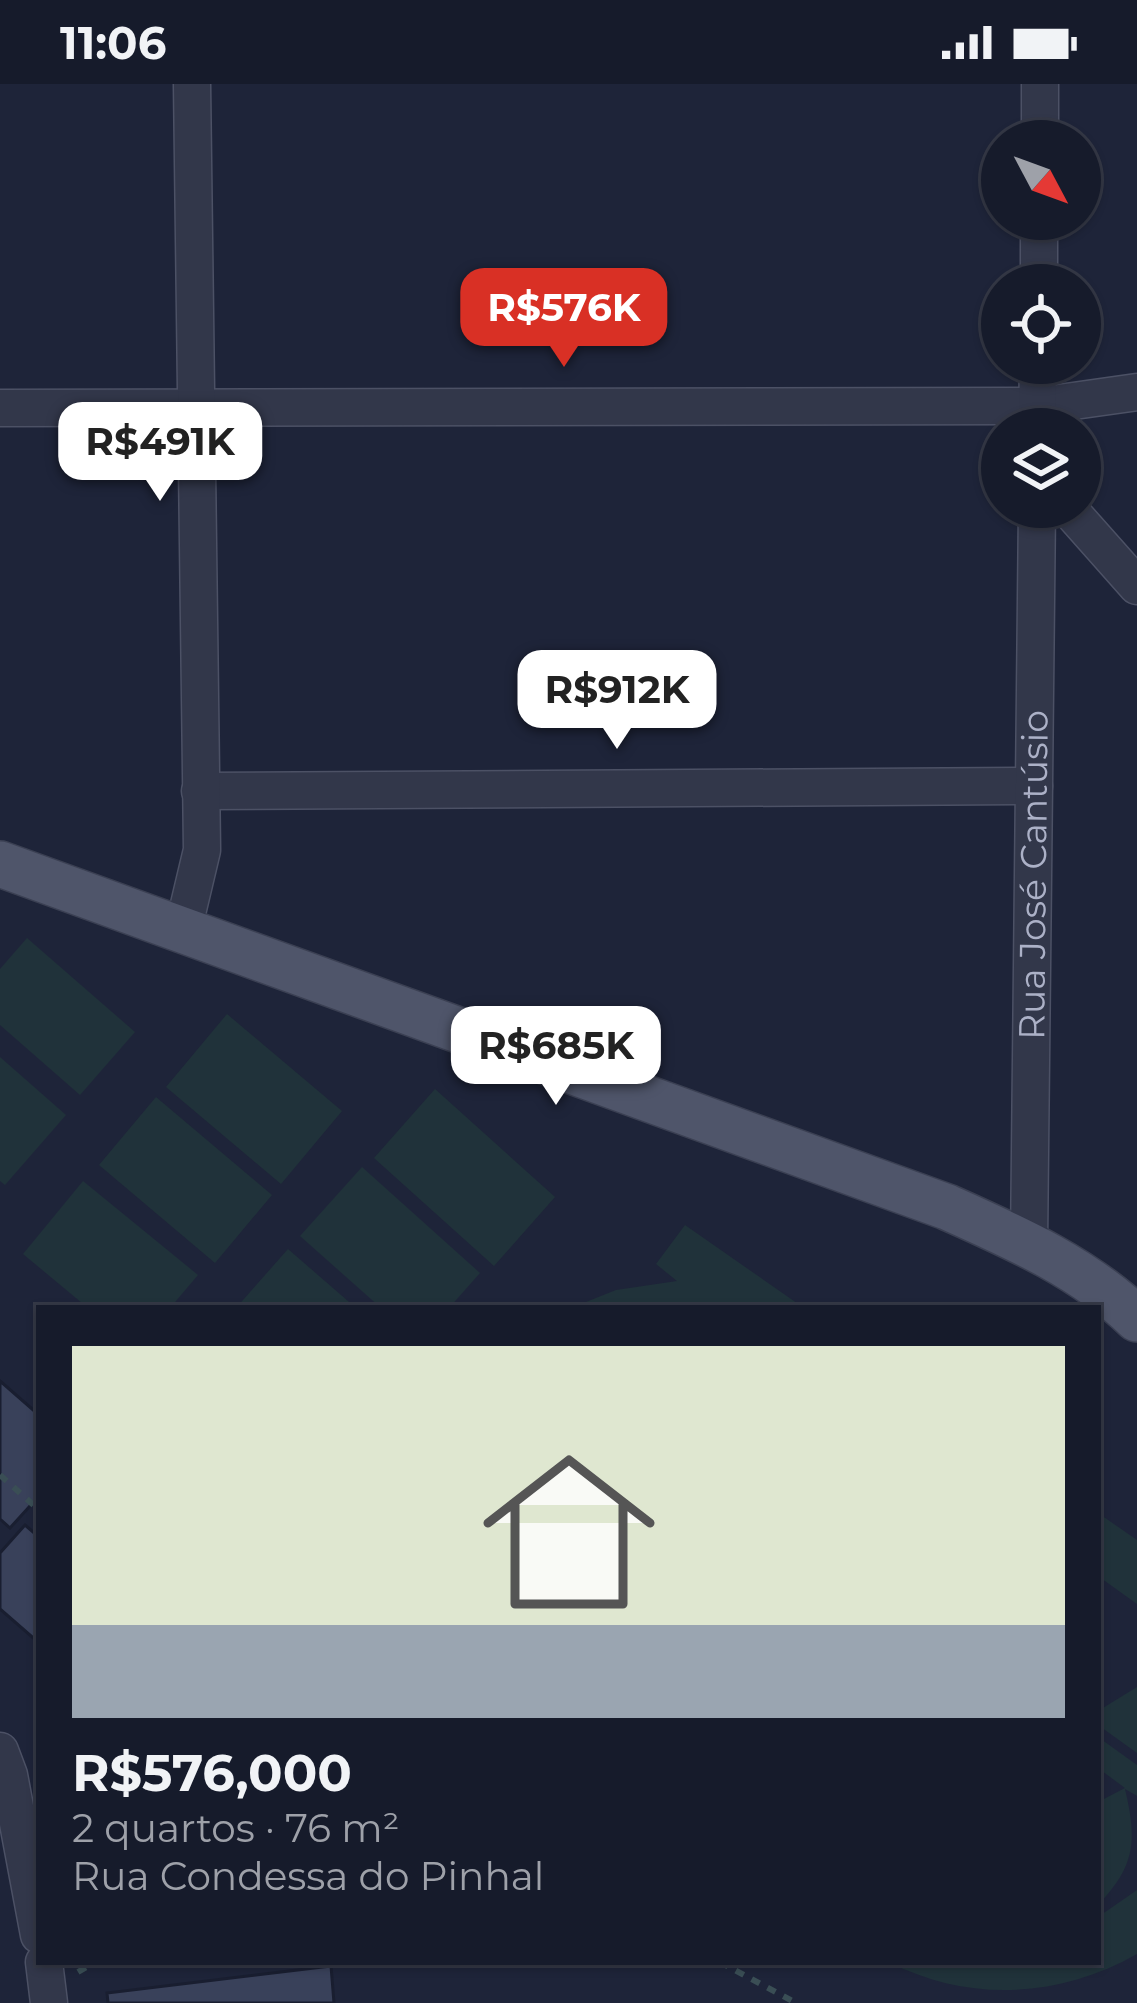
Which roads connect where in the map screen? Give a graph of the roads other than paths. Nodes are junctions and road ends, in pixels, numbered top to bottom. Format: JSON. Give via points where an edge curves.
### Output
{"nodes":[{"id":1,"x":192,"y":84,"type":"edge"},
{"id":2,"x":1040,"y":84,"type":"edge"},
{"id":3,"x":1040,"y":120,"type":"edge"},
{"id":4,"x":1137,"y":392,"type":"edge"},
{"id":5,"x":194,"y":406,"type":"junction"},
{"id":6,"x":0,"y":408,"type":"edge"},
{"id":7,"x":1074,"y":408,"type":"edge"},
{"id":8,"x":981,"y":416,"type":"edge"},
{"id":9,"x":1037,"y":528,"type":"edge"},
{"id":10,"x":1086,"y":528,"type":"edge"},
{"id":11,"x":1137,"y":586,"type":"edge"},
{"id":12,"x":1034,"y":786,"type":"junction"},
{"id":13,"x":200,"y":791,"type":"junction"},
{"id":14,"x":0,"y":864,"type":"edge"},
{"id":15,"x":183,"y":930,"type":"junction"},
{"id":16,"x":1029,"y":1244,"type":"junction"},
{"id":17,"x":1137,"y":1319,"type":"edge"},
{"id":18,"x":0,"y":1751,"type":"edge"},
{"id":19,"x":36,"y":1919,"type":"edge"},
{"id":20,"x":44,"y":1965,"type":"edge"},
{"id":21,"x":49,"y":2003,"type":"edge"}],
"edges":[{"from":1,"to":5,"type":"street"},
{"from":2,"to":3,"type":"street"},
{"from":4,"to":7,"type":"street"},
{"from":5,"to":6,"type":"street"},
{"from":5,"to":8,"type":"street"},
{"from":5,"to":13,"type":"street"},
{"from":9,"to":12,"type":"street","name":"Rua José Cantúsio"},
{"from":10,"to":11,"type":"street"},
{"from":12,"to":13,"type":"street"},
{"from":12,"to":16,"type":"street","name":"Rua José Cantúsio"},
{"from":13,"to":15,"type":"street","via":[[202,850]]},
{"from":14,"to":15,"type":"main road"},
{"from":15,"to":16,"type":"main road","via":[[947,1207]]},
{"from":16,"to":17,"type":"main road"},
{"from":18,"to":19,"type":"street"},
{"from":20,"to":21,"type":"street"}]}
